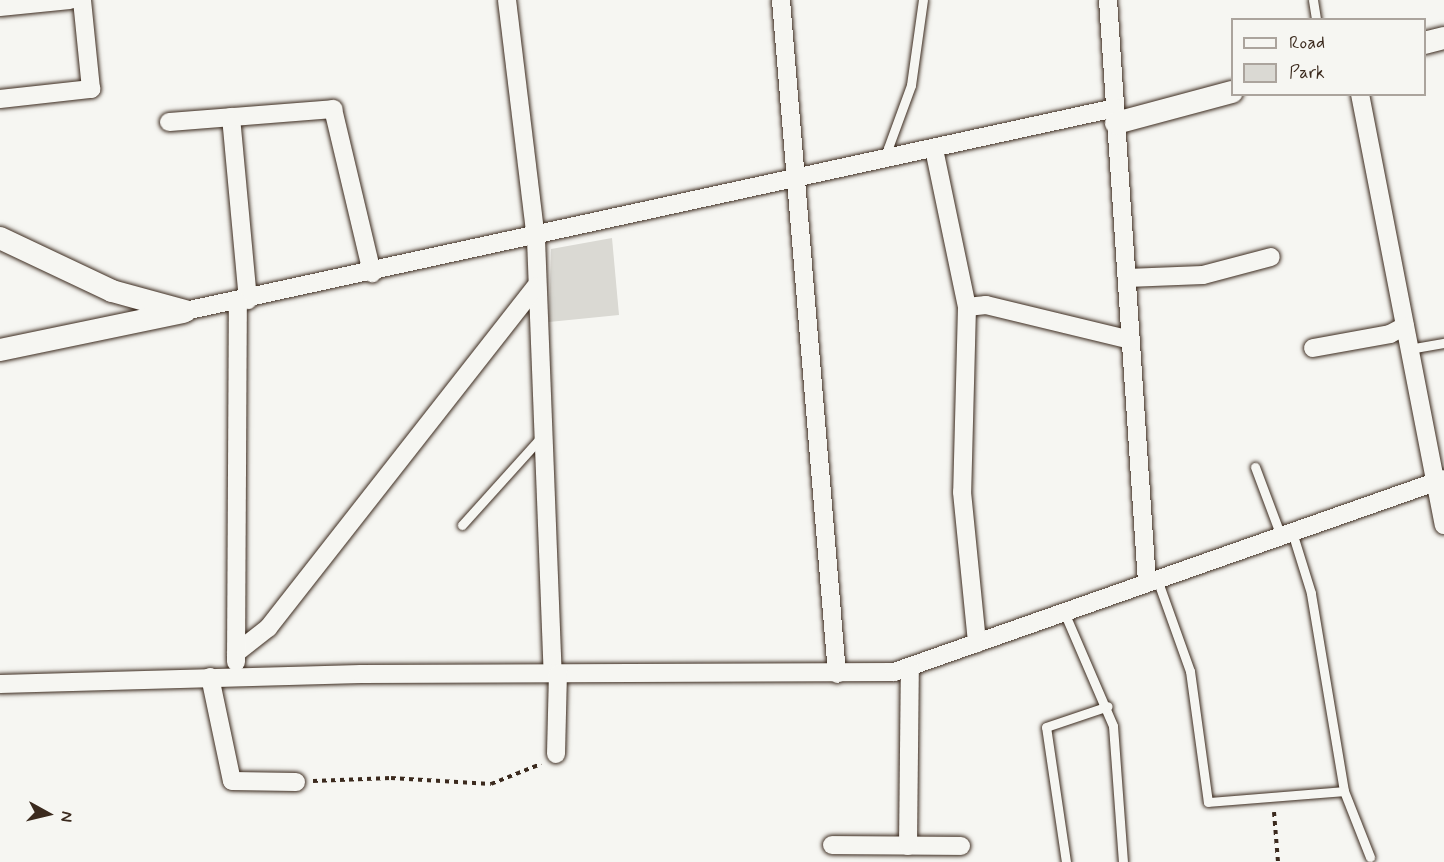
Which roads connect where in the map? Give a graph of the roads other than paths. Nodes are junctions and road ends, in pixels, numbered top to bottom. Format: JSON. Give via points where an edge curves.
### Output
{"nodes":[{"id":1,"x":70,"y":0,"type":"edge"},
{"id":2,"x":82,"y":0,"type":"edge"},
{"id":3,"x":507,"y":0,"type":"edge"},
{"id":4,"x":781,"y":0,"type":"edge"},
{"id":5,"x":923,"y":0,"type":"edge"},
{"id":6,"x":1108,"y":0,"type":"edge"},
{"id":7,"x":1313,"y":0,"type":"edge"},
{"id":8,"x":0,"y":7,"type":"edge"},
{"id":9,"x":1316,"y":18,"type":"edge"},
{"id":10,"x":1444,"y":38,"type":"edge"},
{"id":11,"x":1426,"y":43,"type":"edge"},
{"id":12,"x":1231,"y":92,"type":"edge"},
{"id":13,"x":1360,"y":96,"type":"edge"},
{"id":14,"x":0,"y":99,"type":"edge"},
{"id":15,"x":1116,"y":115,"type":"junction"},
{"id":16,"x":231,"y":117,"type":"junction"},
{"id":17,"x":169,"y":122,"type":"dead end"},
{"id":18,"x":934,"y":149,"type":"junction"},
{"id":19,"x":890,"y":159,"type":"junction"},
{"id":20,"x":797,"y":182,"type":"junction"},
{"id":21,"x":0,"y":238,"type":"edge"},
{"id":22,"x":536,"y":239,"type":"junction"},
{"id":23,"x":1270,"y":257,"type":"dead end"},
{"id":24,"x":372,"y":273,"type":"junction"},
{"id":25,"x":1127,"y":278,"type":"junction"},
{"id":26,"x":535,"y":287,"type":"junction"},
{"id":27,"x":243,"y":301,"type":"junction"},
{"id":28,"x":967,"y":307,"type":"junction"},
{"id":29,"x":185,"y":311,"type":"junction"},
{"id":30,"x":1405,"y":327,"type":"junction"},
{"id":31,"x":1131,"y":340,"type":"junction"},
{"id":32,"x":1444,"y":343,"type":"edge"},
{"id":33,"x":1313,"y":348,"type":"dead end"},
{"id":34,"x":1409,"y":349,"type":"junction"},
{"id":35,"x":0,"y":350,"type":"edge"},
{"id":36,"x":543,"y":435,"type":"junction"},
{"id":37,"x":1255,"y":467,"type":"dead end"},
{"id":38,"x":1440,"y":481,"type":"edge"},
{"id":39,"x":462,"y":525,"type":"dead end"},
{"id":40,"x":1444,"y":525,"type":"edge"},
{"id":41,"x":1286,"y":534,"type":"junction"},
{"id":42,"x":1152,"y":581,"type":"junction"},
{"id":43,"x":1064,"y":612,"type":"junction"},
{"id":44,"x":977,"y":643,"type":"junction"},
{"id":45,"x":236,"y":653,"type":"junction"},
{"id":46,"x":910,"y":667,"type":"junction"},
{"id":47,"x":556,"y":674,"type":"junction"},
{"id":48,"x":837,"y":674,"type":"junction"},
{"id":49,"x":210,"y":676,"type":"junction"},
{"id":50,"x":236,"y":676,"type":"junction"},
{"id":51,"x":0,"y":684,"type":"edge"},
{"id":52,"x":1108,"y":706,"type":"junction"},
{"id":53,"x":556,"y":754,"type":"road end"},
{"id":54,"x":296,"y":782,"type":"road end"},
{"id":55,"x":1344,"y":791,"type":"junction"},
{"id":56,"x":832,"y":845,"type":"dead end"},
{"id":57,"x":908,"y":846,"type":"junction"},
{"id":58,"x":961,"y":846,"type":"dead end"},
{"id":59,"x":1370,"y":857,"type":"dead end"},
{"id":60,"x":1066,"y":862,"type":"edge"},
{"id":61,"x":1123,"y":862,"type":"edge"}],
"edges":[{"from":1,"to":8,"type":"street"},
{"from":2,"to":14,"type":"street","via":[[91,89]]},
{"from":3,"to":22,"type":"street"},
{"from":4,"to":20,"type":"street"},
{"from":5,"to":19,"type":"lane","via":[[911,85],[888,148]]},
{"from":6,"to":15,"type":"street"},
{"from":7,"to":9,"type":"lane"},
{"from":10,"to":11,"type":"street"},
{"from":12,"to":15,"type":"street"},
{"from":13,"to":30,"type":"street"},
{"from":15,"to":18,"type":"street"},
{"from":15,"to":25,"type":"street"},
{"from":16,"to":17,"type":"street"},
{"from":16,"to":24,"type":"street","via":[[333,109]]},
{"from":16,"to":27,"type":"street"},
{"from":18,"to":19,"type":"street"},
{"from":18,"to":28,"type":"street"},
{"from":19,"to":20,"type":"street"},
{"from":20,"to":22,"type":"street"},
{"from":20,"to":48,"type":"street"},
{"from":21,"to":29,"type":"street","via":[[112,291]]},
{"from":22,"to":24,"type":"street"},
{"from":22,"to":26,"type":"street"},
{"from":23,"to":25,"type":"street","via":[[1203,275]]},
{"from":24,"to":27,"type":"street"},
{"from":25,"to":31,"type":"street"},
{"from":26,"to":36,"type":"street"},
{"from":26,"to":45,"type":"street","via":[[268,628]]},
{"from":27,"to":29,"type":"street"},
{"from":27,"to":45,"type":"street"},
{"from":28,"to":31,"type":"street","via":[[986,305]]},
{"from":28,"to":44,"type":"street","via":[[962,492]]},
{"from":29,"to":35,"type":"street"},
{"from":30,"to":33,"type":"street","via":[[1390,334]]},
{"from":30,"to":34,"type":"street"},
{"from":31,"to":42,"type":"street"},
{"from":32,"to":34,"type":"lane"},
{"from":34,"to":38,"type":"street"},
{"from":36,"to":39,"type":"lane"},
{"from":36,"to":47,"type":"street"},
{"from":37,"to":41,"type":"lane"},
{"from":38,"to":40,"type":"street"},
{"from":38,"to":41,"type":"street"},
{"from":41,"to":42,"type":"street"},
{"from":41,"to":55,"type":"lane","via":[[1311,593]]},
{"from":42,"to":43,"type":"street"},
{"from":42,"to":55,"type":"lane","via":[[1190,671],[1208,802]]},
{"from":43,"to":44,"type":"street"},
{"from":43,"to":52,"type":"lane"},
{"from":44,"to":46,"type":"street"},
{"from":45,"to":50,"type":"street"},
{"from":46,"to":48,"type":"street"},
{"from":46,"to":57,"type":"street"},
{"from":47,"to":48,"type":"street"},
{"from":47,"to":50,"type":"street"},
{"from":47,"to":53,"type":"street"},
{"from":49,"to":50,"type":"street"},
{"from":49,"to":51,"type":"street"},
{"from":49,"to":54,"type":"street","via":[[232,781]]},
{"from":52,"to":60,"type":"lane","via":[[1046,727]]},
{"from":52,"to":61,"type":"lane"},
{"from":55,"to":59,"type":"lane"},
{"from":56,"to":57,"type":"street"},
{"from":57,"to":58,"type":"street"}]}
